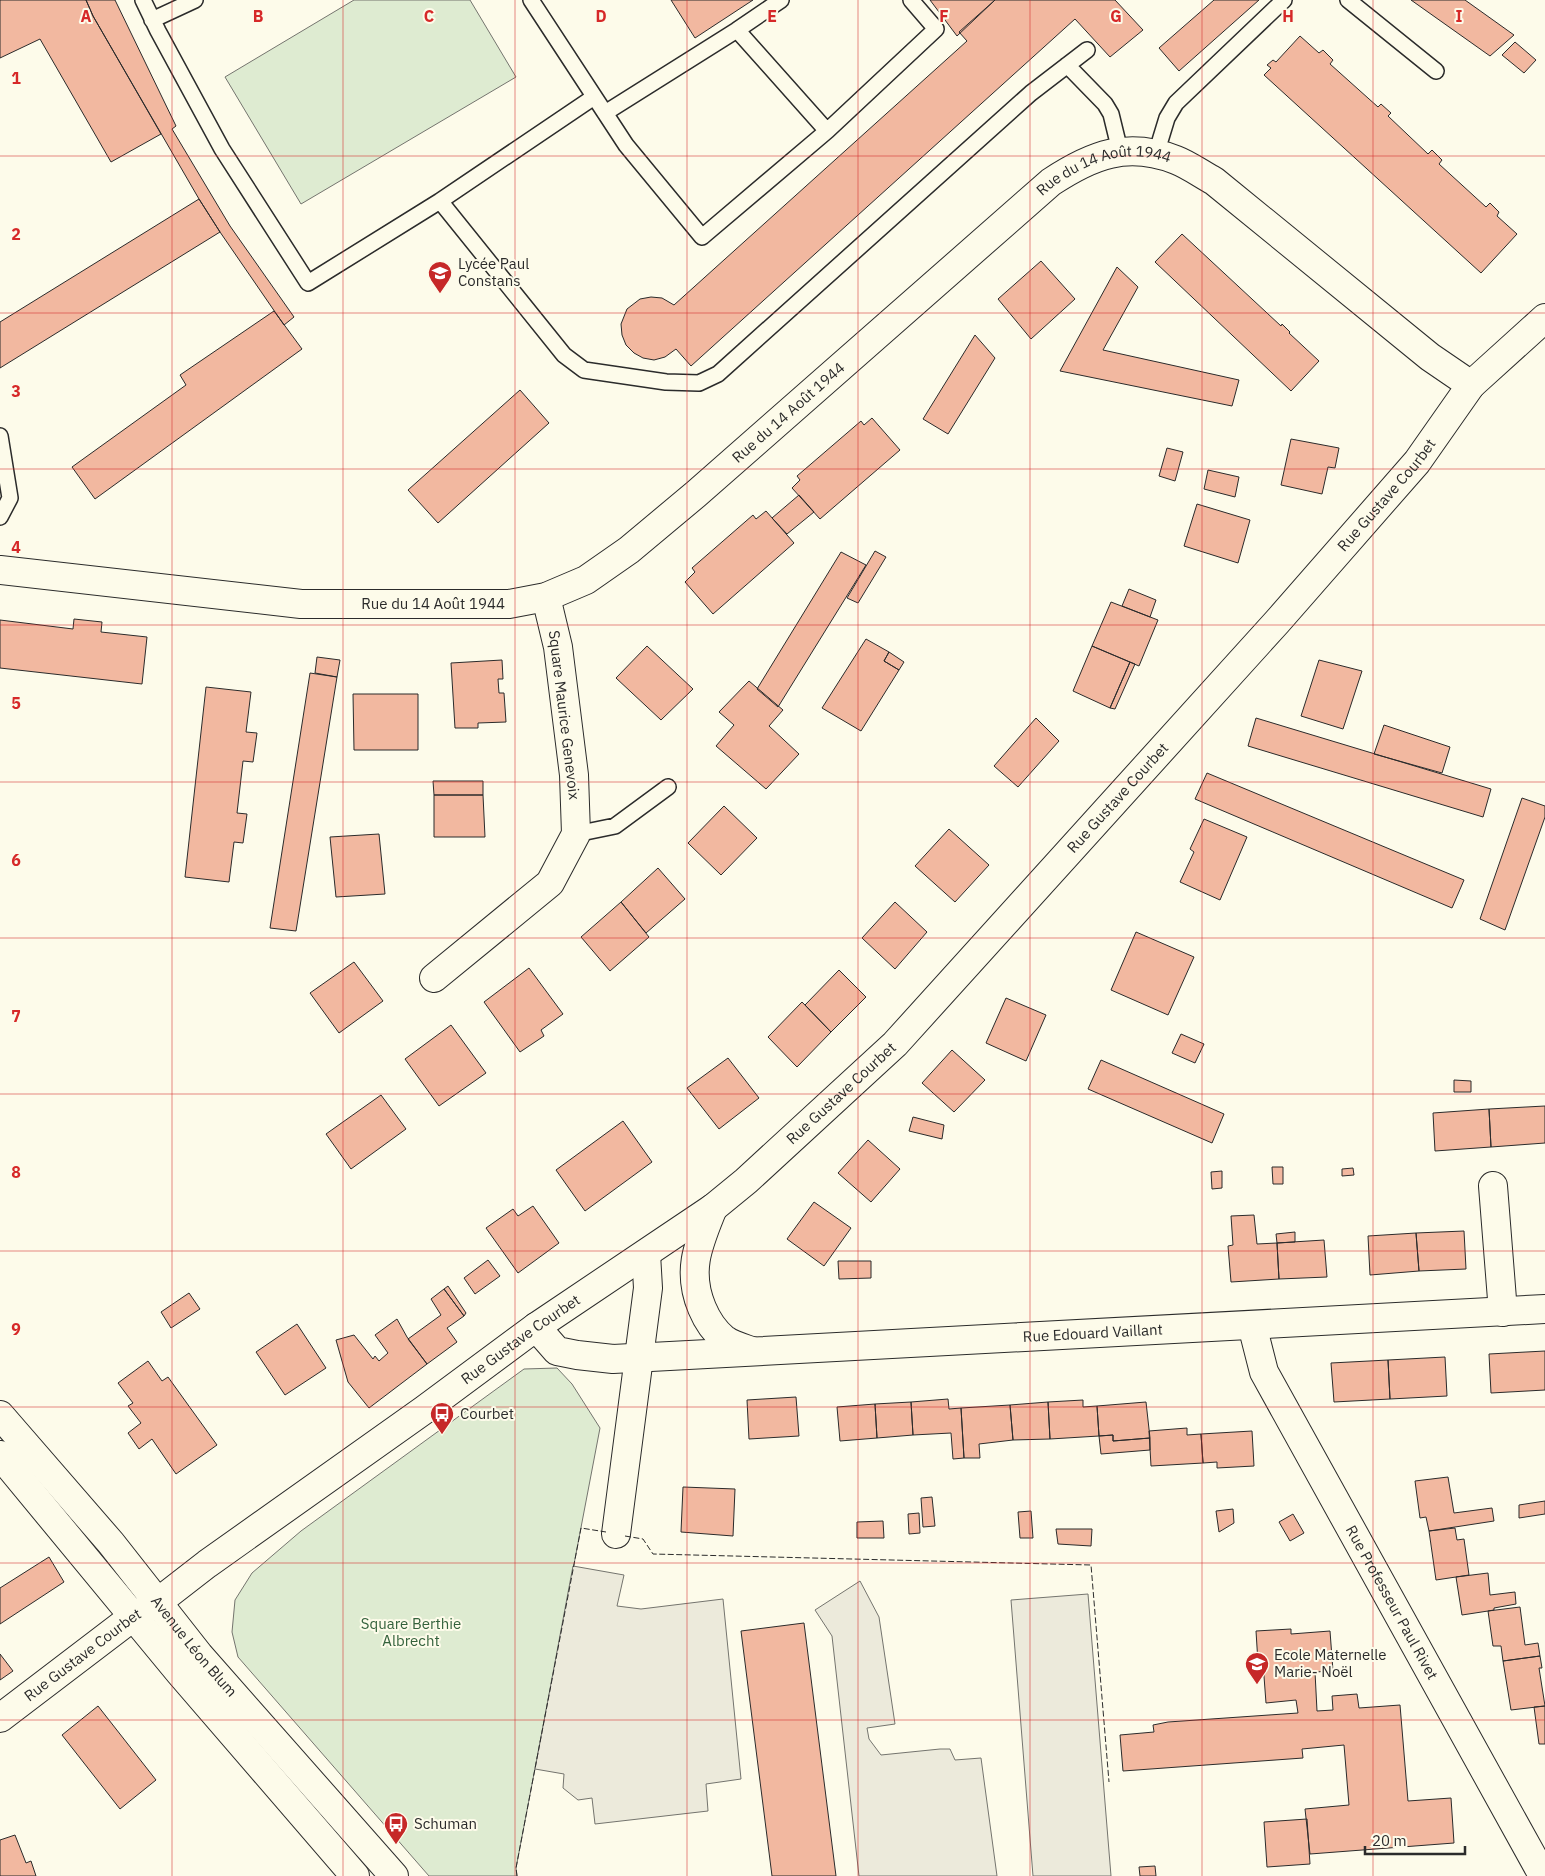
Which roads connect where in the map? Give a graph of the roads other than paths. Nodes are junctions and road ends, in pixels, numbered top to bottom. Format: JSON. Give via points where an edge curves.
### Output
{"nodes":[{"id":1,"x":143,"y":0,"type":"edge"},
{"id":2,"x":195,"y":0,"type":"edge"},
{"id":3,"x":530,"y":0,"type":"edge"},
{"id":4,"x":782,"y":0,"type":"edge"},
{"id":5,"x":912,"y":0,"type":"edge"},
{"id":6,"x":1284,"y":0,"type":"edge"},
{"id":7,"x":1348,"y":0,"type":"edge"},
{"id":8,"x":152,"y":20,"type":"junction"},
{"id":9,"x":737,"y":30,"type":"junction"},
{"id":10,"x":1087,"y":50,"type":"dead end"},
{"id":11,"x":1067,"y":65,"type":"junction"},
{"id":12,"x":1436,"y":72,"type":"dead end"},
{"id":13,"x":594,"y":97,"type":"junction"},
{"id":14,"x":605,"y":113,"type":"junction"},
{"id":15,"x":827,"y":131,"type":"junction"},
{"id":16,"x":1120,"y":151,"type":"junction"},
{"id":17,"x":1156,"y":154,"type":"junction"},
{"id":18,"x":440,"y":201,"type":"junction"},
{"id":19,"x":1545,"y":318,"type":"edge"},
{"id":20,"x":1472,"y":385,"type":"junction"},
{"id":21,"x":0,"y":436,"type":"edge"},
{"id":22,"x":0,"y":516,"type":"edge"},
{"id":23,"x":0,"y":570,"type":"edge"},
{"id":24,"x":546,"y":598,"type":"junction"},
{"id":25,"x":668,"y":788,"type":"dead end"},
{"id":26,"x":576,"y":834,"type":"junction"},
{"id":27,"x":434,"y":978,"type":"dead end"},
{"id":28,"x":1494,"y":1186,"type":"dead end"},
{"id":29,"x":713,"y":1208,"type":"junction"},
{"id":30,"x":646,"y":1254,"type":"junction"},
{"id":31,"x":1545,"y":1309,"type":"edge"},
{"id":32,"x":1503,"y":1312,"type":"junction"},
{"id":33,"x":1252,"y":1325,"type":"junction"},
{"id":34,"x":536,"y":1328,"type":"junction"},
{"id":35,"x":756,"y":1353,"type":"junction"},
{"id":36,"x":640,"y":1358,"type":"junction"},
{"id":37,"x":0,"y":1415,"type":"edge"},
{"id":38,"x":0,"y":1455,"type":"edge"},
{"id":39,"x":616,"y":1534,"type":"dead end"},
{"id":40,"x":158,"y":1602,"type":"junction"},
{"id":41,"x":134,"y":1616,"type":"junction"},
{"id":42,"x":0,"y":1718,"type":"edge"},
{"id":43,"x":1542,"y":1874,"type":"edge"},
{"id":44,"x":355,"y":1876,"type":"edge"},
{"id":45,"x":394,"y":1876,"type":"edge"}],
"edges":[{"from":1,"to":8,"type":"lane"},
{"from":2,"to":8,"type":"lane"},
{"from":3,"to":13,"type":"lane"},
{"from":4,"to":9,"type":"lane"},
{"from":5,"to":15,"type":"lane","via":[[936,29]]},
{"from":6,"to":17,"type":"lane","via":[[1176,103],[1167,118]]},
{"from":7,"to":12,"type":"lane"},
{"from":8,"to":18,"type":"lane","via":[[222,149],[308,283]]},
{"from":9,"to":14,"type":"lane"},
{"from":9,"to":15,"type":"lane"},
{"from":10,"to":11,"type":"lane"},
{"from":11,"to":16,"type":"lane","via":[[1105,104],[1111,114]]},
{"from":11,"to":18,"type":"lane","via":[[1031,93],[718,374],[698,383],[666,382],[584,370],[564,354]]},
{"from":13,"to":14,"type":"lane"},
{"from":13,"to":18,"type":"lane"},
{"from":14,"to":15,"type":"lane","via":[[626,145],[702,237]]},
{"from":16,"to":17,"type":"street","name":"Rue du 14 Août 1944"},
{"from":16,"to":24,"type":"street","name":"Rue du 14 Août 1944","via":[[1094,157],[1051,182],[704,488],[629,550],[586,580]]},
{"from":17,"to":20,"type":"street","name":"Rue du 14 Août 1944","via":[[1177,161],[1214,181],[1430,358]]},
{"from":19,"to":20,"type":"street","name":"Rue Gustave Courbet"},
{"from":20,"to":29,"type":"street","name":"Rue Gustave Courbet","via":[[1417,462],[895,1044]]},
{"from":21,"to":22,"type":"lane","via":[[10,498]]},
{"from":23,"to":24,"type":"street","name":"Rue du 14 Août 1944","via":[[301,604],[509,604]]},
{"from":24,"to":26,"type":"street","name":"Square Maurice Genevoix","via":[[558,647],[574,775]]},
{"from":25,"to":26,"type":"lane","via":[[615,826]]},
{"from":26,"to":27,"type":"street","name":"Square Maurice Genevoix","via":[[550,883]]},
{"from":28,"to":32,"type":"street"},
{"from":29,"to":30,"type":"street","name":"Rue Gustave Courbet"},
{"from":29,"to":35,"type":"street","via":[[693,1268],[695,1292],[709,1324],[725,1340]]},
{"from":30,"to":34,"type":"street","name":"Rue Gustave Courbet"},
{"from":30,"to":36,"type":"street","via":[[648,1288]]},
{"from":31,"to":32,"type":"street","name":"Rue Edouard Vaillant"},
{"from":32,"to":33,"type":"street","name":"Rue Edouard Vaillant"},
{"from":33,"to":35,"type":"street","name":"Rue Edouard Vaillant"},
{"from":33,"to":43,"type":"street","name":"Rue Professeur Paul Rivet","via":[[1264,1372]]},
{"from":34,"to":36,"type":"street","name":"Rue Edouard Vaillant","via":[[557,1351],[613,1359]]},
{"from":34,"to":40,"type":"street","name":"Rue Gustave Courbet"},
{"from":35,"to":36,"type":"street","name":"Rue Edouard Vaillant"},
{"from":36,"to":39,"type":"street"},
{"from":37,"to":40,"type":"street","name":"Avenue Léon Blum"},
{"from":38,"to":41,"type":"street","name":"Avenue Léon Blum"},
{"from":40,"to":41,"type":"street","name":"Rue Gustave Courbet"},
{"from":40,"to":45,"type":"street","name":"Avenue Léon Blum","via":[[200,1655]]},
{"from":41,"to":42,"type":"street","name":"Rue Gustave Courbet"},
{"from":41,"to":44,"type":"street","name":"Avenue Léon Blum"}]}
